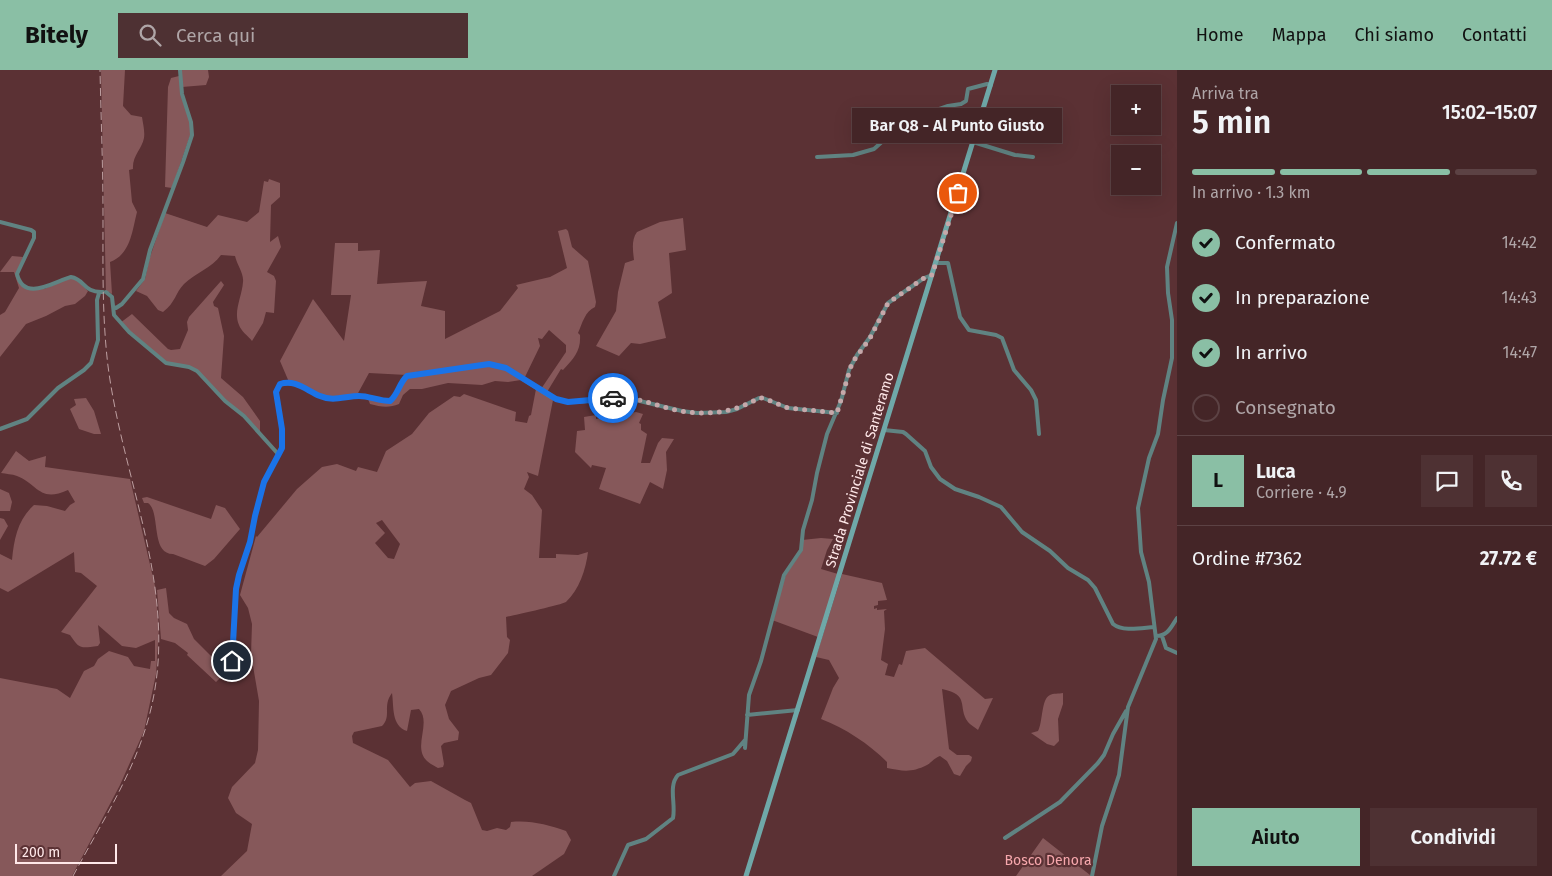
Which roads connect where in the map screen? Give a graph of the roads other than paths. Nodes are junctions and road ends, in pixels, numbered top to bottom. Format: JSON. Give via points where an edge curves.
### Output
{"nodes":[{"id":1,"x":180,"y":70,"type":"edge"},
{"id":2,"x":995,"y":70,"type":"edge"},
{"id":3,"x":991,"y":85,"type":"junction"},
{"id":4,"x":973,"y":142,"type":"junction"},
{"id":5,"x":817,"y":157,"type":"dead end"},
{"id":6,"x":1033,"y":157,"type":"dead end"},
{"id":7,"x":0,"y":222,"type":"edge"},
{"id":8,"x":1177,"y":223,"type":"edge"},
{"id":9,"x":936,"y":263,"type":"junction"},
{"id":10,"x":932,"y":275,"type":"junction"},
{"id":11,"x":103,"y":292,"type":"junction"},
{"id":12,"x":114,"y":307,"type":"junction"},
{"id":13,"x":837,"y":413,"type":"junction"},
{"id":14,"x":0,"y":429,"type":"edge"},
{"id":15,"x":884,"y":430,"type":"junction"},
{"id":16,"x":1039,"y":434,"type":"dead end"},
{"id":17,"x":279,"y":455,"type":"junction"},
{"id":18,"x":1177,"y":618,"type":"edge"},
{"id":19,"x":1154,"y":627,"type":"junction"},
{"id":20,"x":1156,"y":636,"type":"junction"},
{"id":21,"x":1162,"y":636,"type":"junction"},
{"id":22,"x":1177,"y":653,"type":"edge"},
{"id":23,"x":232,"y":661,"type":"dead end"},
{"id":24,"x":1127,"y":709,"type":"junction"},
{"id":25,"x":798,"y":710,"type":"junction"},
{"id":26,"x":747,"y":715,"type":"junction"},
{"id":27,"x":745,"y":740,"type":"junction"},
{"id":28,"x":745,"y":748,"type":"dead end"},
{"id":29,"x":1005,"y":838,"type":"dead end"},
{"id":30,"x":614,"y":876,"type":"edge"},
{"id":31,"x":746,"y":876,"type":"edge"},
{"id":32,"x":1092,"y":876,"type":"edge"}],
"edges":[{"from":1,"to":12,"type":"street","via":[[182,94],[192,126],[189,145],[150,250],[144,279],[122,304]]},
{"from":2,"to":3,"type":"main road","name":"Strada Provinciale di Santeramo"},
{"from":3,"to":4,"type":"main road","name":"Strada Provinciale di Santeramo"},
{"from":3,"to":5,"type":"street","via":[[968,89],[966,101],[961,104],[928,113],[914,113],[874,149],[853,155]]},
{"from":4,"to":6,"type":"street"},
{"from":4,"to":9,"type":"main road","name":"Strada Provinciale di Santeramo"},
{"from":7,"to":11,"type":"street","via":[[34,232],[18,274],[24,285],[44,288],[71,276],[91,291]]},
{"from":8,"to":19,"type":"street","via":[[1167,274],[1172,358],[1158,434],[1138,508],[1141,552],[1149,582]]},
{"from":9,"to":10,"type":"main road","name":"Strada Provinciale di Santeramo"},
{"from":9,"to":16,"type":"street","via":[[948,263],[958,313],[967,328],[1002,338],[1014,370],[1036,400]]},
{"from":10,"to":13,"type":"street","via":[[888,303],[870,338],[852,363]]},
{"from":10,"to":15,"type":"main road","name":"Strada Provinciale di Santeramo"},
{"from":11,"to":12,"type":"street","via":[[112,297]]},
{"from":11,"to":14,"type":"street","via":[[96,300],[98,340],[90,363],[58,388],[27,419]]},
{"from":12,"to":17,"type":"street","via":[[116,318],[129,332],[166,363],[197,371]]},
{"from":13,"to":17,"type":"street","via":[[788,408],[763,398],[721,413],[682,411],[627,398],[568,402],[551,397],[506,368],[484,364],[407,376],[390,401],[357,396],[330,398],[297,384],[280,384],[276,392],[282,429]]},
{"from":13,"to":26,"type":"street","via":[[828,430],[801,550],[782,582],[749,695]]},
{"from":15,"to":19,"type":"street","via":[[906,434],[925,451],[940,479],[954,489],[1000,507],[1022,532],[1088,580],[1116,627]]},
{"from":15,"to":25,"type":"main road","name":"Strada Provinciale di Santeramo"},
{"from":17,"to":23,"type":"street","via":[[264,482],[239,575]]},
{"from":18,"to":21,"type":"street"},
{"from":19,"to":20,"type":"street"},
{"from":20,"to":21,"type":"street"},
{"from":20,"to":24,"type":"street"},
{"from":21,"to":22,"type":"street","via":[[1166,648]]},
{"from":24,"to":29,"type":"street","via":[[1098,763],[1060,802]]},
{"from":24,"to":32,"type":"street","via":[[1119,775],[1102,826]]},
{"from":25,"to":26,"type":"street"},
{"from":25,"to":31,"type":"main road","name":"Strada Provinciale di Santeramo"},
{"from":26,"to":27,"type":"street"},
{"from":27,"to":28,"type":"street"},
{"from":27,"to":30,"type":"street","via":[[733,754],[678,775],[673,784],[673,818],[646,839],[628,845]]}]}
